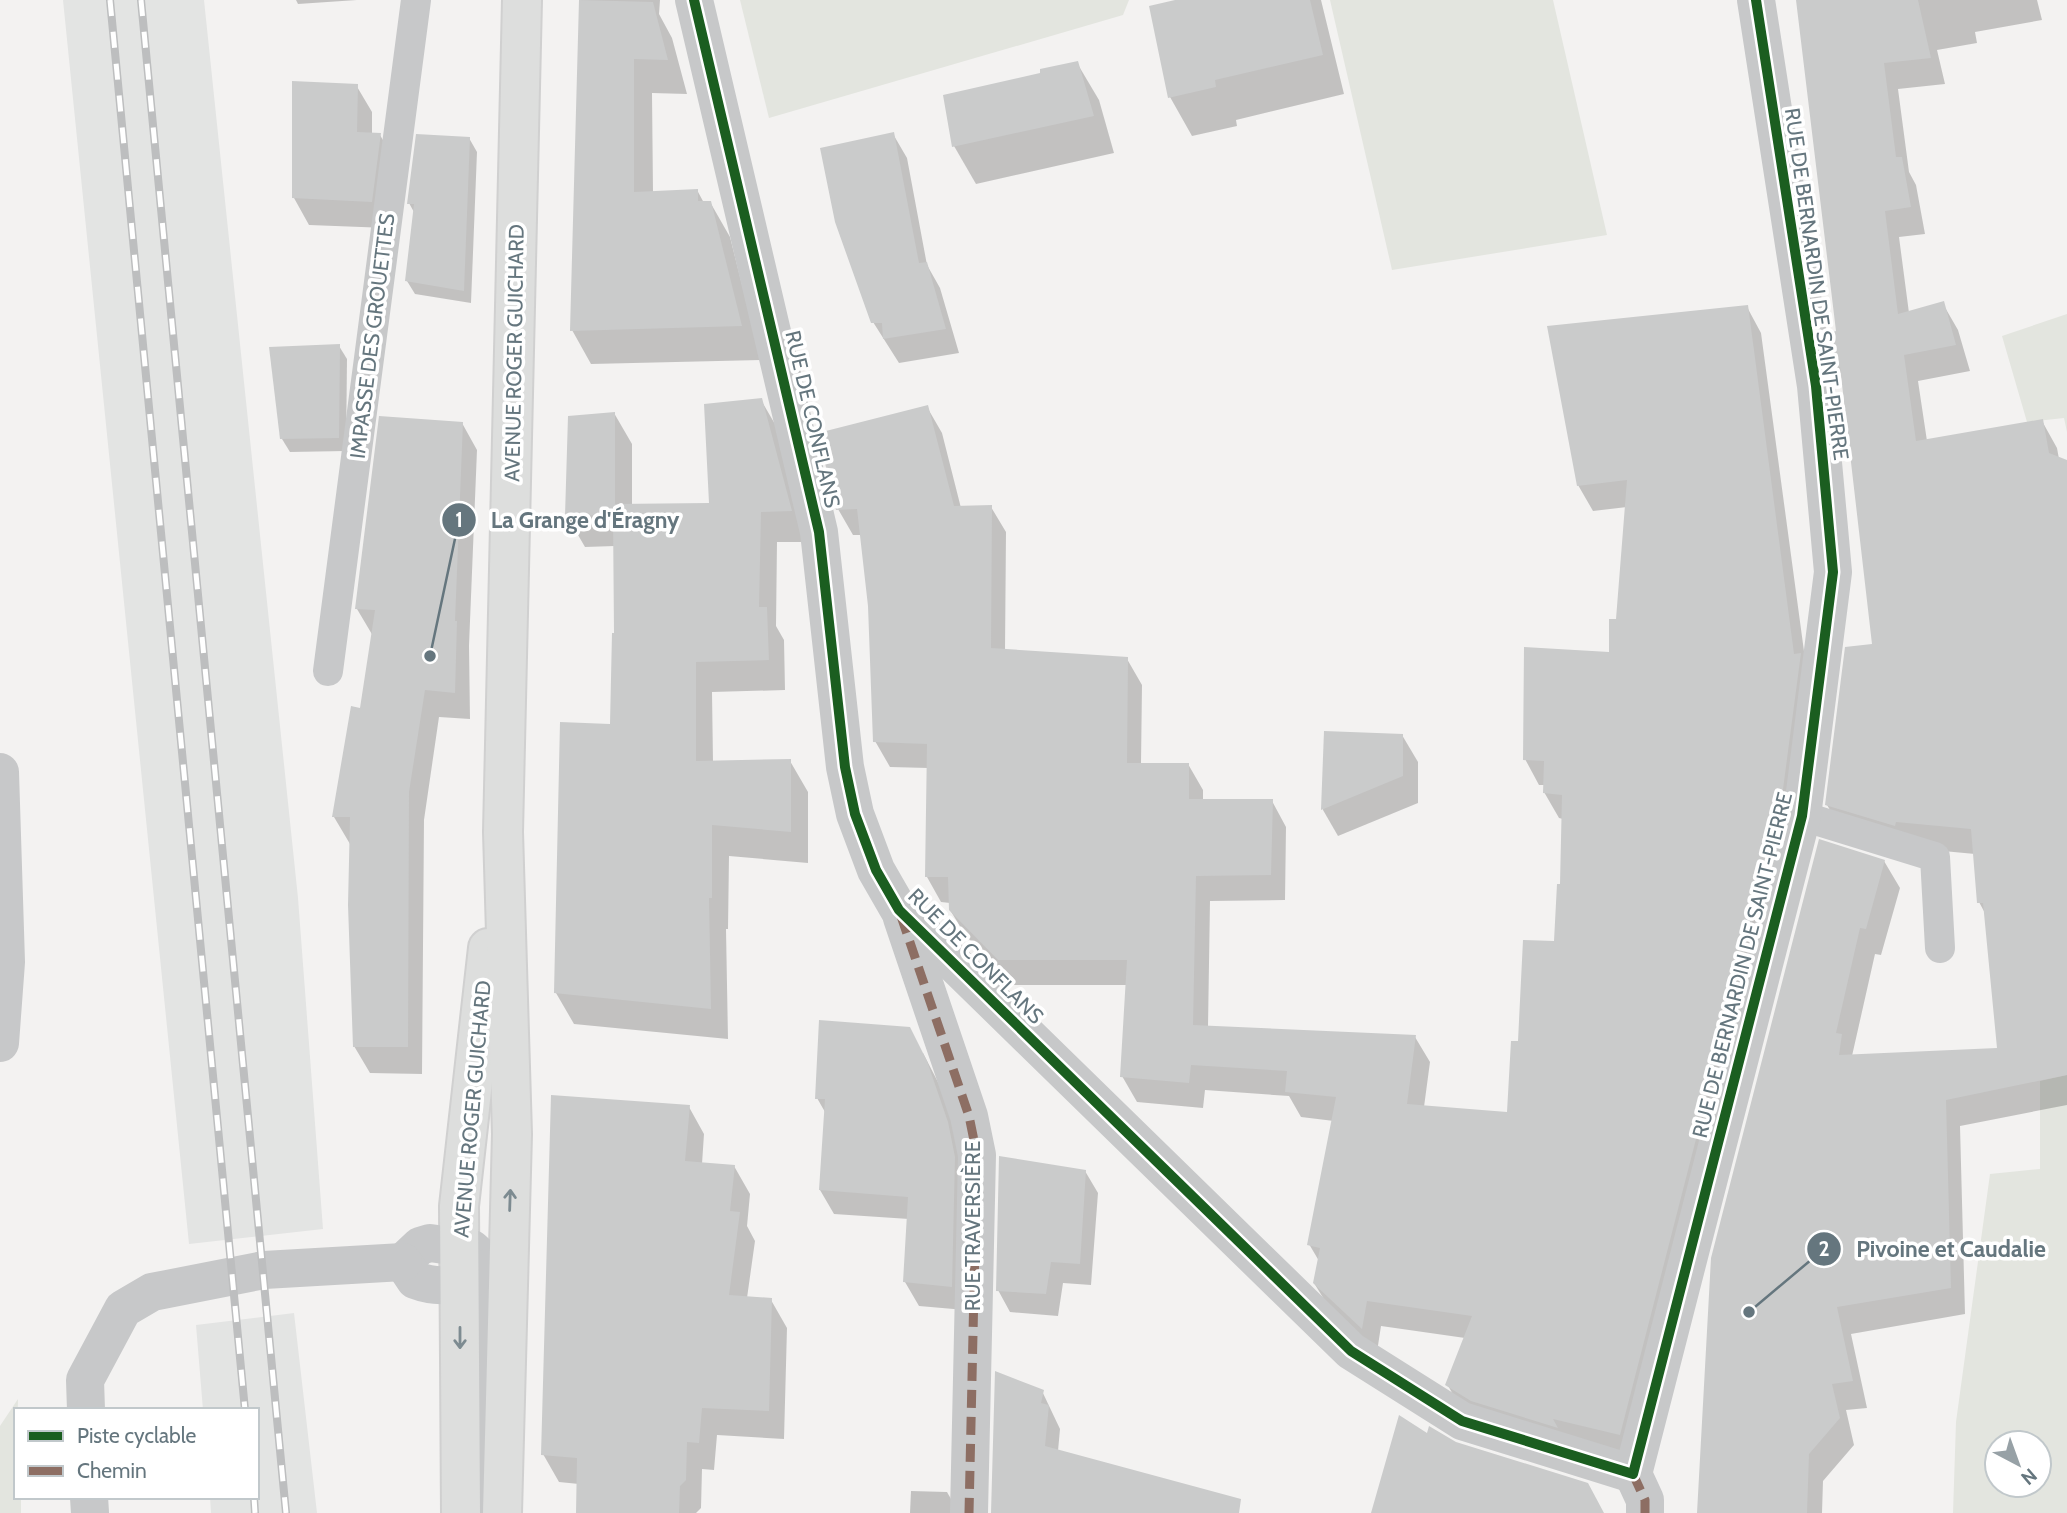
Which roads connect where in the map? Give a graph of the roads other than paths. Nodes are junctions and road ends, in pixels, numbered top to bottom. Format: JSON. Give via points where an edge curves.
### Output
{"nodes":[{"id":1,"x":416,"y":0,"type":"edge"},
{"id":2,"x":522,"y":0,"type":"edge"},
{"id":3,"x":694,"y":0,"type":"edge"},
{"id":4,"x":1756,"y":0,"type":"edge"},
{"id":5,"x":328,"y":671,"type":"dead end"},
{"id":6,"x":0,"y":772,"type":"edge"},
{"id":7,"x":1802,"y":816,"type":"junction"},
{"id":8,"x":503,"y":832,"type":"junction"},
{"id":9,"x":899,"y":909,"type":"junction"},
{"id":10,"x":1940,"y":948,"type":"dead end"},
{"id":11,"x":1,"y":1021,"type":"edge"},
{"id":12,"x":478,"y":1262,"type":"junction"},
{"id":13,"x":86,"y":1408,"type":"edge"},
{"id":14,"x":1633,"y":1474,"type":"junction"},
{"id":15,"x":461,"y":1513,"type":"edge"},
{"id":16,"x":494,"y":1513,"type":"edge"},
{"id":17,"x":502,"y":1513,"type":"edge"},
{"id":18,"x":969,"y":1513,"type":"edge"},
{"id":19,"x":1645,"y":1513,"type":"edge"}],
"edges":[{"from":1,"to":5,"type":"lane","name":"IMPASSE DES GROUETTES"},
{"from":2,"to":8,"type":"main road","name":"AVENUE ROGER GUICHARD"},
{"from":3,"to":9,"type":"street","name":"RUE DE CONFLANS","via":[[819,531],[845,767],[876,870]]},
{"from":4,"to":7,"type":"street","name":"RUE DE BERNARDIN DE SAINT-PIERRE","via":[[1816,386],[1833,572]]},
{"from":6,"to":11,"type":"street","via":[[6,962]]},
{"from":7,"to":10,"type":"lane","name":"RUE DE BERNARDIN DE SAINT-PIERRE","via":[[1935,857]]},
{"from":7,"to":14,"type":"street","name":"RUE DE BERNARDIN DE SAINT-PIERRE"},
{"from":12,"to":8,"type":"main road","name":"AVENUE ROGER GUICHARD","one_way":true,"via":[[512,1091]]},
{"from":8,"to":12,"type":"main road","name":"AVENUE ROGER GUICHARD","via":[[459,1206]]},
{"from":9,"to":14,"type":"street","name":"RUE DE CONFLANS","via":[[1352,1351],[1462,1420]]},
{"from":9,"to":18,"type":"street","name":"RUE TRAVERSIÈRE","via":[[969,1116],[976,1155]]},
{"from":12,"to":13,"type":"street","via":[[430,1244],[420,1246],[403,1262],[264,1270],[152,1292],[123,1309],[85,1380]]},
{"from":12,"to":15,"type":"main road","name":"AVENUE ROGER GUICHARD","one_way":true},
{"from":12,"to":16,"type":"street","via":[[483,1458]]},
{"from":12,"to":17,"type":"main road","name":"AVENUE ROGER GUICHARD"},
{"from":14,"to":19,"type":"street","via":[[1645,1500]]}]}
